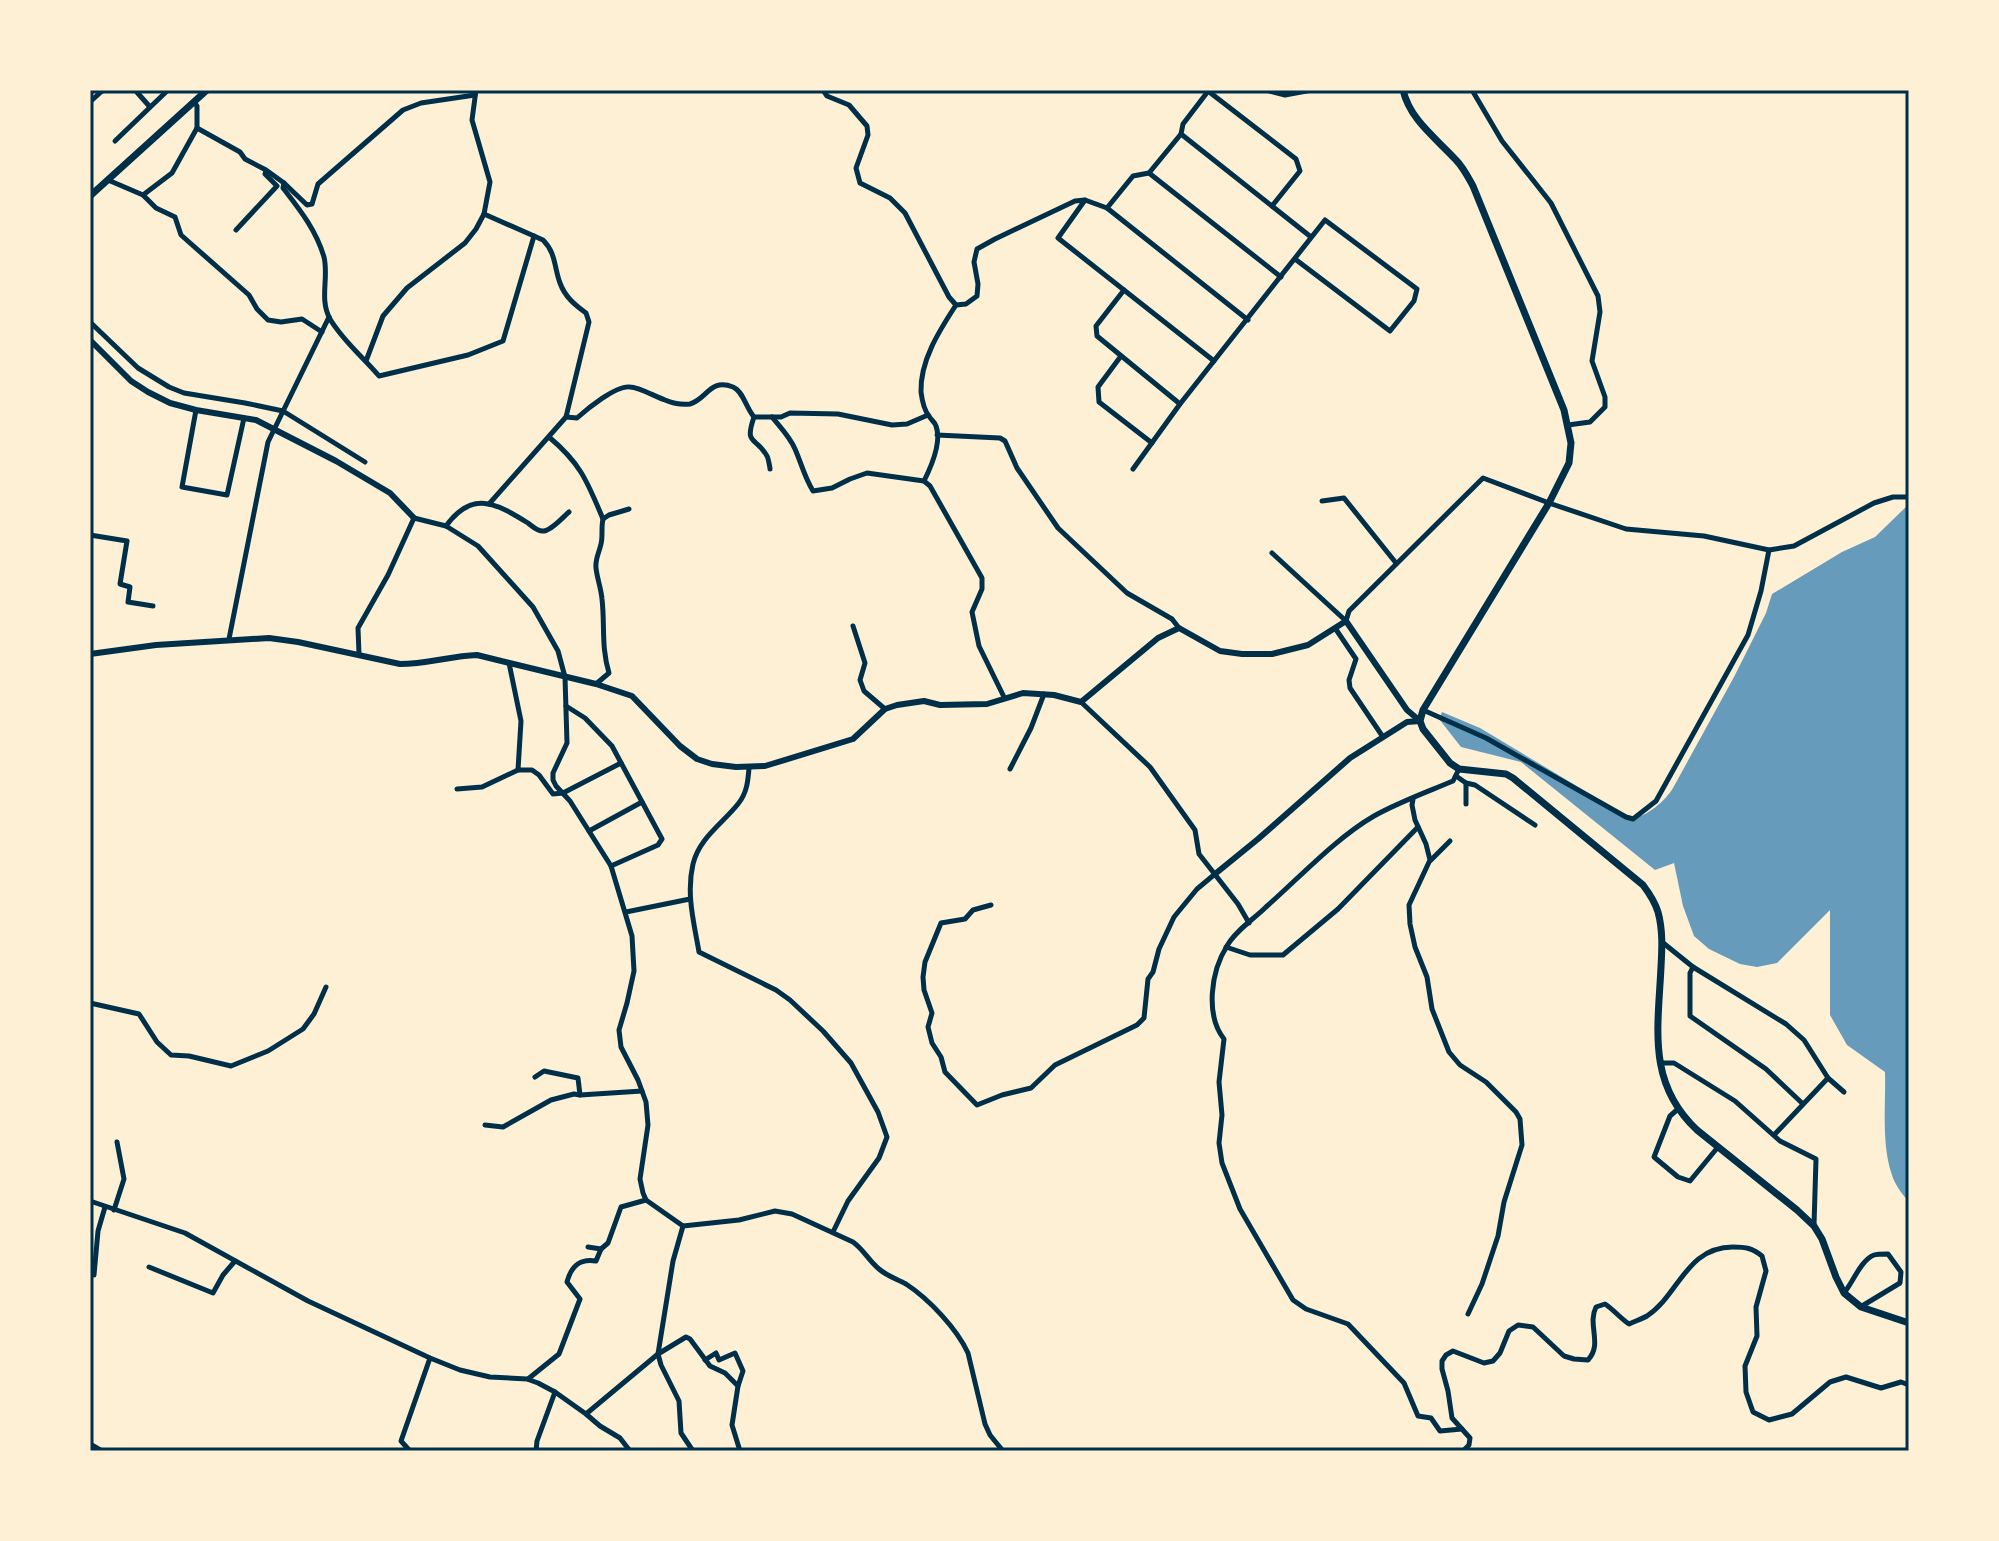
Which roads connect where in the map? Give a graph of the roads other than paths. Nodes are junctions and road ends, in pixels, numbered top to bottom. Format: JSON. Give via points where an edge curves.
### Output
{"nodes":[{"id":1,"x":103,"y":90,"type":"edge"},
{"id":2,"x":135,"y":90,"type":"edge"},
{"id":3,"x":168,"y":90,"type":"edge"},
{"id":4,"x":207,"y":90,"type":"edge"},
{"id":5,"x":823,"y":90,"type":"edge"},
{"id":6,"x":1266,"y":90,"type":"edge"},
{"id":7,"x":1312,"y":90,"type":"edge"},
{"id":8,"x":1403,"y":90,"type":"edge"},
{"id":9,"x":1472,"y":90,"type":"edge"},
{"id":10,"x":1208,"y":91,"type":"edge"},
{"id":11,"x":475,"y":93,"type":"edge"},
{"id":12,"x":90,"y":102,"type":"edge"},
{"id":13,"x":194,"y":102,"type":"junction"},
{"id":14,"x":151,"y":107,"type":"junction"},
{"id":15,"x":197,"y":128,"type":"junction"},
{"id":16,"x":1181,"y":134,"type":"junction"},
{"id":17,"x":115,"y":141,"type":"dead end"},
{"id":18,"x":266,"y":170,"type":"junction"},
{"id":19,"x":1149,"y":173,"type":"junction"},
{"id":20,"x":108,"y":180,"type":"junction"},
{"id":21,"x":284,"y":183,"type":"junction"},
{"id":22,"x":143,"y":195,"type":"junction"},
{"id":23,"x":90,"y":196,"type":"edge"},
{"id":24,"x":1085,"y":200,"type":"junction"},
{"id":25,"x":1272,"y":206,"type":"junction"},
{"id":26,"x":1107,"y":208,"type":"junction"},
{"id":27,"x":484,"y":214,"type":"junction"},
{"id":28,"x":236,"y":230,"type":"dead end"},
{"id":29,"x":534,"y":236,"type":"junction"},
{"id":30,"x":1312,"y":237,"type":"junction"},
{"id":31,"x":1295,"y":259,"type":"junction"},
{"id":32,"x":1281,"y":277,"type":"junction"},
{"id":33,"x":1124,"y":290,"type":"junction"},
{"id":34,"x":956,"y":305,"type":"junction"},
{"id":35,"x":329,"y":317,"type":"junction"},
{"id":36,"x":1248,"y":320,"type":"junction"},
{"id":37,"x":90,"y":322,"type":"edge"},
{"id":38,"x":322,"y":332,"type":"junction"},
{"id":39,"x":90,"y":340,"type":"edge"},
{"id":40,"x":1121,"y":356,"type":"junction"},
{"id":41,"x":366,"y":361,"type":"junction"},
{"id":42,"x":1214,"y":361,"type":"junction"},
{"id":43,"x":1180,"y":404,"type":"junction"},
{"id":44,"x":196,"y":410,"type":"junction"},
{"id":45,"x":283,"y":411,"type":"junction"},
{"id":46,"x":928,"y":415,"type":"junction"},
{"id":47,"x":566,"y":417,"type":"junction"},
{"id":48,"x":754,"y":417,"type":"junction"},
{"id":49,"x":772,"y":417,"type":"junction"},
{"id":50,"x":244,"y":418,"type":"junction"},
{"id":51,"x":1568,"y":425,"type":"junction"},
{"id":52,"x":274,"y":429,"type":"junction"},
{"id":53,"x":937,"y":435,"type":"junction"},
{"id":54,"x":549,"y":437,"type":"junction"},
{"id":55,"x":1152,"y":443,"type":"junction"},
{"id":56,"x":365,"y":462,"type":"dead end"},
{"id":57,"x":770,"y":469,"type":"dead end"},
{"id":58,"x":1133,"y":469,"type":"dead end"},
{"id":59,"x":924,"y":481,"type":"junction"},
{"id":60,"x":1909,"y":497,"type":"edge"},
{"id":61,"x":1322,"y":501,"type":"dead end"},
{"id":62,"x":1549,"y":503,"type":"junction"},
{"id":63,"x":489,"y":504,"type":"junction"},
{"id":64,"x":629,"y":509,"type":"dead end"},
{"id":65,"x":569,"y":512,"type":"dead end"},
{"id":66,"x":414,"y":518,"type":"junction"},
{"id":67,"x":603,"y":519,"type":"junction"},
{"id":68,"x":446,"y":526,"type":"junction"},
{"id":69,"x":90,"y":535,"type":"edge"},
{"id":70,"x":1769,"y":550,"type":"junction"},
{"id":71,"x":1272,"y":553,"type":"dead end"},
{"id":72,"x":1396,"y":563,"type":"junction"},
{"id":73,"x":153,"y":606,"type":"dead end"},
{"id":74,"x":1346,"y":621,"type":"junction"},
{"id":75,"x":853,"y":626,"type":"dead end"},
{"id":76,"x":1334,"y":627,"type":"junction"},
{"id":77,"x":1179,"y":628,"type":"junction"},
{"id":78,"x":229,"y":639,"type":"junction"},
{"id":79,"x":90,"y":654,"type":"edge"},
{"id":80,"x":359,"y":654,"type":"junction"},
{"id":81,"x":509,"y":662,"type":"junction"},
{"id":82,"x":565,"y":677,"type":"junction"},
{"id":83,"x":596,"y":684,"type":"junction"},
{"id":84,"x":1044,"y":694,"type":"junction"},
{"id":85,"x":1004,"y":697,"type":"junction"},
{"id":86,"x":1081,"y":702,"type":"junction"},
{"id":87,"x":566,"y":706,"type":"junction"},
{"id":88,"x":885,"y":709,"type":"junction"},
{"id":89,"x":1423,"y":710,"type":"junction"},
{"id":90,"x":1420,"y":721,"type":"junction"},
{"id":91,"x":1383,"y":737,"type":"junction"},
{"id":92,"x":621,"y":763,"type":"junction"},
{"id":93,"x":749,"y":768,"type":"junction"},
{"id":94,"x":1010,"y":769,"type":"dead end"},
{"id":95,"x":518,"y":770,"type":"junction"},
{"id":96,"x":1458,"y":772,"type":"junction"},
{"id":97,"x":1466,"y":783,"type":"junction"},
{"id":98,"x":457,"y":789,"type":"dead end"},
{"id":99,"x":563,"y":793,"type":"junction"},
{"id":100,"x":1413,"y":798,"type":"junction"},
{"id":101,"x":642,"y":802,"type":"junction"},
{"id":102,"x":1466,"y":804,"type":"dead end"},
{"id":103,"x":1535,"y":825,"type":"dead end"},
{"id":104,"x":1418,"y":827,"type":"junction"},
{"id":105,"x":589,"y":831,"type":"junction"},
{"id":106,"x":1450,"y":841,"type":"dead end"},
{"id":107,"x":1430,"y":860,"type":"junction"},
{"id":108,"x":611,"y":866,"type":"junction"},
{"id":109,"x":1215,"y":874,"type":"junction"},
{"id":110,"x":690,"y":899,"type":"junction"},
{"id":111,"x":991,"y":905,"type":"dead end"},
{"id":112,"x":626,"y":912,"type":"junction"},
{"id":113,"x":1249,"y":923,"type":"junction"},
{"id":114,"x":1662,"y":942,"type":"junction"},
{"id":115,"x":1226,"y":947,"type":"junction"},
{"id":116,"x":1693,"y":967,"type":"junction"},
{"id":117,"x":326,"y":987,"type":"dead end"},
{"id":118,"x":90,"y":1003,"type":"edge"},
{"id":119,"x":1660,"y":1063,"type":"junction"},
{"id":120,"x":535,"y":1077,"type":"dead end"},
{"id":121,"x":1828,"y":1078,"type":"junction"},
{"id":122,"x":642,"y":1091,"type":"junction"},
{"id":123,"x":1844,"y":1092,"type":"dead end"},
{"id":124,"x":580,"y":1095,"type":"junction"},
{"id":125,"x":1803,"y":1104,"type":"junction"},
{"id":126,"x":1678,"y":1109,"type":"junction"},
{"id":127,"x":485,"y":1125,"type":"dead end"},
{"id":128,"x":1774,"y":1135,"type":"junction"},
{"id":129,"x":117,"y":1142,"type":"dead end"},
{"id":130,"x":1718,"y":1147,"type":"junction"},
{"id":131,"x":646,"y":1200,"type":"junction"},
{"id":132,"x":90,"y":1201,"type":"edge"},
{"id":133,"x":105,"y":1207,"type":"junction"},
{"id":134,"x":114,"y":1210,"type":"junction"},
{"id":135,"x":683,"y":1226,"type":"junction"},
{"id":136,"x":1814,"y":1226,"type":"junction"},
{"id":137,"x":98,"y":1231,"type":"junction"},
{"id":138,"x":833,"y":1232,"type":"junction"},
{"id":139,"x":90,"y":1235,"type":"edge"},
{"id":140,"x":588,"y":1247,"type":"dead end"},
{"id":141,"x":601,"y":1249,"type":"junction"},
{"id":142,"x":235,"y":1261,"type":"junction"},
{"id":143,"x":149,"y":1267,"type":"dead end"},
{"id":144,"x":94,"y":1275,"type":"dead end"},
{"id":145,"x":1844,"y":1293,"type":"junction"},
{"id":146,"x":1861,"y":1307,"type":"junction"},
{"id":147,"x":1468,"y":1314,"type":"dead end"},
{"id":148,"x":1909,"y":1323,"type":"edge"},
{"id":149,"x":658,"y":1354,"type":"junction"},
{"id":150,"x":430,"y":1358,"type":"junction"},
{"id":151,"x":705,"y":1360,"type":"junction"},
{"id":152,"x":527,"y":1379,"type":"junction"},
{"id":153,"x":1909,"y":1385,"type":"edge"},
{"id":154,"x":738,"y":1386,"type":"junction"},
{"id":155,"x":555,"y":1392,"type":"junction"},
{"id":156,"x":586,"y":1414,"type":"junction"},
{"id":157,"x":1462,"y":1429,"type":"junction"},
{"id":158,"x":90,"y":1444,"type":"edge"},
{"id":159,"x":102,"y":1451,"type":"edge"},
{"id":160,"x":410,"y":1451,"type":"edge"},
{"id":161,"x":536,"y":1451,"type":"edge"},
{"id":162,"x":630,"y":1451,"type":"edge"},
{"id":163,"x":693,"y":1451,"type":"edge"},
{"id":164,"x":740,"y":1451,"type":"edge"},
{"id":165,"x":1003,"y":1451,"type":"edge"},
{"id":166,"x":1463,"y":1451,"type":"edge"}],
"edges":[{"from":1,"to":12,"type":"street"},
{"from":2,"to":14,"type":"street"},
{"from":3,"to":14,"type":"street"},
{"from":4,"to":13,"type":"main road"},
{"from":5,"to":34,"type":"street","via":[[849,105],[867,126],[856,168],[860,183],[890,198],[905,213]]},
{"from":6,"to":7,"type":"street","via":[[1285,95]]},
{"from":8,"to":51,"type":"main road","via":[[1419,122],[1459,162],[1473,186]]},
{"from":9,"to":51,"type":"street","via":[[1502,141],[1551,203],[1598,296],[1592,361],[1605,407],[1590,422]]},
{"from":10,"to":16,"type":"street"},
{"from":10,"to":25,"type":"street","via":[[1296,159],[1300,171]]},
{"from":11,"to":21,"type":"street","via":[[403,110],[318,184],[312,204]]},
{"from":11,"to":27,"type":"street","via":[[472,120],[490,182]]},
{"from":13,"to":15,"type":"street"},
{"from":13,"to":20,"type":"main road"},
{"from":14,"to":17,"type":"street"},
{"from":15,"to":18,"type":"street"},
{"from":15,"to":22,"type":"street","via":[[172,173]]},
{"from":16,"to":19,"type":"street"},
{"from":16,"to":25,"type":"street"},
{"from":18,"to":21,"type":"street"},
{"from":18,"to":28,"type":"street","via":[[277,186]]},
{"from":19,"to":26,"type":"street","via":[[1133,176]]},
{"from":19,"to":32,"type":"street"},
{"from":20,"to":22,"type":"street"},
{"from":20,"to":23,"type":"main road"},
{"from":21,"to":35,"type":"street","via":[[325,260]]},
{"from":22,"to":38,"type":"street","via":[[175,217],[181,235],[249,295],[268,320],[302,319]]},
{"from":24,"to":26,"type":"street"},
{"from":24,"to":33,"type":"street","via":[[1058,238]]},
{"from":24,"to":34,"type":"street","via":[[977,249],[977,296]]},
{"from":25,"to":30,"type":"street"},
{"from":26,"to":36,"type":"street"},
{"from":27,"to":29,"type":"street"},
{"from":27,"to":41,"type":"street","via":[[465,243],[407,288],[383,316]]},
{"from":29,"to":41,"type":"street","via":[[503,341],[379,376]]},
{"from":29,"to":47,"type":"street","via":[[551,248],[559,282],[589,322]]},
{"from":30,"to":31,"type":"street"},
{"from":30,"to":31,"type":"street","via":[[1325,220],[1417,289],[1414,301],[1390,331]]},
{"from":31,"to":32,"type":"street"},
{"from":32,"to":36,"type":"street"},
{"from":33,"to":40,"type":"street","via":[[1096,326],[1097,336]]},
{"from":33,"to":42,"type":"street"},
{"from":34,"to":46,"type":"street","via":[[922,374],[921,395]]},
{"from":35,"to":38,"type":"street"},
{"from":35,"to":41,"type":"street"},
{"from":36,"to":42,"type":"street"},
{"from":37,"to":45,"type":"street","via":[[138,368],[169,387]]},
{"from":38,"to":45,"type":"street"},
{"from":39,"to":44,"type":"street","via":[[131,381],[170,403]]},
{"from":40,"to":43,"type":"street"},
{"from":40,"to":55,"type":"street","via":[[1098,387],[1099,402]]},
{"from":42,"to":43,"type":"street"},
{"from":43,"to":55,"type":"street"},
{"from":44,"to":50,"type":"street"},
{"from":44,"to":50,"type":"street","via":[[182,487],[227,495]]},
{"from":45,"to":52,"type":"street"},
{"from":45,"to":56,"type":"street"},
{"from":46,"to":49,"type":"street","via":[[892,425],[838,414]]},
{"from":46,"to":53,"type":"street"},
{"from":47,"to":48,"type":"street","via":[[577,418],[629,386],[672,403],[690,404],[716,385],[730,385],[739,390]]},
{"from":47,"to":54,"type":"street"},
{"from":48,"to":49,"type":"street"},
{"from":48,"to":57,"type":"street","via":[[750,438],[767,456]]},
{"from":49,"to":59,"type":"street","via":[[788,436],[813,491],[867,473]]},
{"from":50,"to":52,"type":"street"},
{"from":51,"to":62,"type":"main road","via":[[1569,463]]},
{"from":52,"to":66,"type":"street","via":[[390,493]]},
{"from":52,"to":78,"type":"street"},
{"from":53,"to":59,"type":"street"},
{"from":53,"to":77,"type":"street","via":[[1005,441],[1058,528],[1127,593]]},
{"from":54,"to":63,"type":"street"},
{"from":54,"to":67,"type":"street","via":[[584,473]]},
{"from":55,"to":58,"type":"street"},
{"from":59,"to":85,"type":"street","via":[[982,578],[972,612],[979,646]]},
{"from":60,"to":70,"type":"street","via":[[1874,503],[1794,546]]},
{"from":61,"to":72,"type":"street","via":[[1344,498]]},
{"from":62,"to":70,"type":"street","via":[[1626,529],[1704,536]]},
{"from":62,"to":72,"type":"street","via":[[1483,478]]},
{"from":62,"to":89,"type":"main road"},
{"from":63,"to":65,"type":"street","via":[[540,531]]},
{"from":63,"to":68,"type":"street","via":[[468,505]]},
{"from":64,"to":67,"type":"street"},
{"from":66,"to":68,"type":"street"},
{"from":66,"to":80,"type":"street","via":[[358,628]]},
{"from":67,"to":83,"type":"street","via":[[595,560],[609,673]]},
{"from":68,"to":82,"type":"street","via":[[478,546],[533,607],[558,651]]},
{"from":69,"to":73,"type":"street","via":[[127,541],[120,584],[130,587],[128,602]]},
{"from":70,"to":89,"type":"street","via":[[1748,635],[1656,801],[1633,819],[1472,730]]},
{"from":71,"to":74,"type":"street"},
{"from":72,"to":74,"type":"street","via":[[1349,611]]},
{"from":74,"to":76,"type":"street"},
{"from":74,"to":90,"type":"street"},
{"from":75,"to":88,"type":"street","via":[[865,663],[860,680],[864,691]]},
{"from":76,"to":77,"type":"street","via":[[1308,645],[1272,654],[1220,651]]},
{"from":76,"to":91,"type":"street","via":[[1356,659],[1350,688]]},
{"from":77,"to":86,"type":"street","via":[[1158,638]]},
{"from":78,"to":79,"type":"street"},
{"from":78,"to":80,"type":"street","via":[[269,638]]},
{"from":80,"to":81,"type":"street","via":[[400,664],[477,655]]},
{"from":81,"to":82,"type":"street"},
{"from":81,"to":95,"type":"street","via":[[521,721]]},
{"from":82,"to":83,"type":"street"},
{"from":82,"to":87,"type":"street"},
{"from":83,"to":93,"type":"street","via":[[632,696],[697,759]]},
{"from":84,"to":85,"type":"street"},
{"from":84,"to":86,"type":"street"},
{"from":84,"to":94,"type":"street"},
{"from":85,"to":88,"type":"street","via":[[987,704],[924,701]]},
{"from":86,"to":109,"type":"street","via":[[1150,767],[1195,830],[1199,854]]},
{"from":87,"to":92,"type":"street","via":[[585,718]]},
{"from":87,"to":99,"type":"street","via":[[567,743],[553,773]]},
{"from":88,"to":93,"type":"street","via":[[853,739]]},
{"from":89,"to":90,"type":"main road"},
{"from":90,"to":91,"type":"street","via":[[1407,722]]},
{"from":90,"to":96,"type":"main road"},
{"from":91,"to":109,"type":"street","via":[[1350,758]]},
{"from":92,"to":99,"type":"street"},
{"from":92,"to":101,"type":"street"},
{"from":93,"to":110,"type":"street","via":[[739,803],[694,862]]},
{"from":95,"to":98,"type":"street","via":[[482,787]]},
{"from":95,"to":99,"type":"street","via":[[532,770],[553,794]]},
{"from":96,"to":97,"type":"street"},
{"from":96,"to":100,"type":"street","via":[[1453,781]]},
{"from":96,"to":114,"type":"main road","via":[[1513,778],[1643,885],[1658,913]]},
{"from":97,"to":102,"type":"street"},
{"from":97,"to":103,"type":"street"},
{"from":99,"to":105,"type":"street"},
{"from":100,"to":104,"type":"street"},
{"from":100,"to":113,"type":"street","via":[[1347,835]]},
{"from":101,"to":105,"type":"street"},
{"from":101,"to":108,"type":"street","via":[[662,839]]},
{"from":104,"to":107,"type":"street"},
{"from":104,"to":115,"type":"street","via":[[1338,909],[1283,955],[1250,955]]},
{"from":105,"to":108,"type":"street"},
{"from":106,"to":107,"type":"street"},
{"from":107,"to":147,"type":"street","via":[[1409,905],[1432,1009],[1454,1059],[1486,1082],[1520,1119],[1522,1145],[1498,1236]]},
{"from":108,"to":112,"type":"street"},
{"from":109,"to":111,"type":"street","via":[[1174,917],[1148,979],[1144,1018],[1137,1025],[1055,1065],[1031,1088],[977,1105],[945,1072],[932,1043],[932,1013],[923,977],[941,923],[965,919],[973,910]]},
{"from":109,"to":113,"type":"street"},
{"from":110,"to":112,"type":"street"},
{"from":110,"to":138,"type":"street","via":[[699,952],[790,1000],[851,1063],[878,1112],[887,1137]]},
{"from":112,"to":122,"type":"street","via":[[634,971],[619,1030],[621,1047]]},
{"from":113,"to":115,"type":"street"},
{"from":114,"to":116,"type":"street"},
{"from":114,"to":119,"type":"main road"},
{"from":115,"to":157,"type":"street","via":[[1211,999],[1224,1039],[1219,1143],[1240,1209],[1293,1300],[1348,1324],[1404,1383],[1418,1416],[1431,1418],[1440,1431]]},
{"from":116,"to":121,"type":"street","via":[[1786,1024],[1804,1040]]},
{"from":116,"to":125,"type":"street","via":[[1690,1016],[1766,1069]]},
{"from":117,"to":118,"type":"street","via":[[303,1029],[231,1066],[171,1055],[139,1014]]},
{"from":119,"to":126,"type":"main road"},
{"from":119,"to":128,"type":"street","via":[[1674,1063],[1735,1101]]},
{"from":120,"to":124,"type":"street","via":[[544,1071],[578,1078]]},
{"from":121,"to":123,"type":"street"},
{"from":121,"to":125,"type":"street"},
{"from":122,"to":124,"type":"street"},
{"from":122,"to":131,"type":"street","via":[[648,1125],[640,1179]]},
{"from":124,"to":127,"type":"street","via":[[551,1100],[503,1127]]},
{"from":125,"to":128,"type":"street"},
{"from":126,"to":130,"type":"main road"},
{"from":126,"to":130,"type":"street","via":[[1670,1116],[1654,1157],[1690,1181]]},
{"from":128,"to":136,"type":"street","via":[[1816,1159]]},
{"from":129,"to":134,"type":"street","via":[[124,1179]]},
{"from":130,"to":136,"type":"main road"},
{"from":131,"to":135,"type":"street"},
{"from":131,"to":141,"type":"street","via":[[621,1207]]},
{"from":132,"to":133,"type":"street"},
{"from":133,"to":134,"type":"street"},
{"from":133,"to":137,"type":"street"},
{"from":134,"to":142,"type":"street","via":[[185,1233]]},
{"from":135,"to":138,"type":"street","via":[[775,1211]]},
{"from":135,"to":149,"type":"street"},
{"from":136,"to":145,"type":"main road"},
{"from":137,"to":139,"type":"street"},
{"from":137,"to":144,"type":"street"},
{"from":138,"to":165,"type":"street","via":[[922,1297],[963,1342],[985,1424]]},
{"from":140,"to":141,"type":"street"},
{"from":141,"to":152,"type":"street","via":[[596,1261],[576,1264],[570,1271],[567,1282],[580,1299],[562,1347]]},
{"from":142,"to":143,"type":"street","via":[[213,1293]]},
{"from":142,"to":150,"type":"street"},
{"from":145,"to":146,"type":"main road"},
{"from":145,"to":146,"type":"street","via":[[1865,1261],[1888,1254],[1901,1272],[1900,1283]]},
{"from":146,"to":148,"type":"main road"},
{"from":149,"to":151,"type":"street","via":[[686,1337]]},
{"from":149,"to":156,"type":"street"},
{"from":149,"to":163,"type":"street","via":[[679,1401],[681,1433]]},
{"from":150,"to":152,"type":"street","via":[[490,1377]]},
{"from":150,"to":160,"type":"street","via":[[401,1441]]},
{"from":151,"to":154,"type":"street"},
{"from":151,"to":154,"type":"street","via":[[716,1353],[719,1360],[735,1353],[743,1371]]},
{"from":152,"to":155,"type":"street"},
{"from":153,"to":157,"type":"street","via":[[1881,1388],[1846,1377],[1830,1382],[1792,1414],[1769,1420],[1753,1412],[1745,1366],[1757,1336],[1756,1307],[1766,1271],[1762,1256],[1751,1247],[1726,1247],[1691,1265],[1648,1315],[1629,1324],[1605,1304],[1596,1307],[1595,1353],[1588,1360],[1564,1356],[1533,1327],[1518,1325],[1493,1361],[1484,1363],[1453,1351],[1446,1355],[1442,1369],[1452,1418]]},
{"from":154,"to":164,"type":"street","via":[[732,1425]]},
{"from":155,"to":156,"type":"street"},
{"from":155,"to":161,"type":"street"},
{"from":156,"to":162,"type":"street"},
{"from":157,"to":166,"type":"street","via":[[1470,1438]]},
{"from":158,"to":159,"type":"street"}]}
